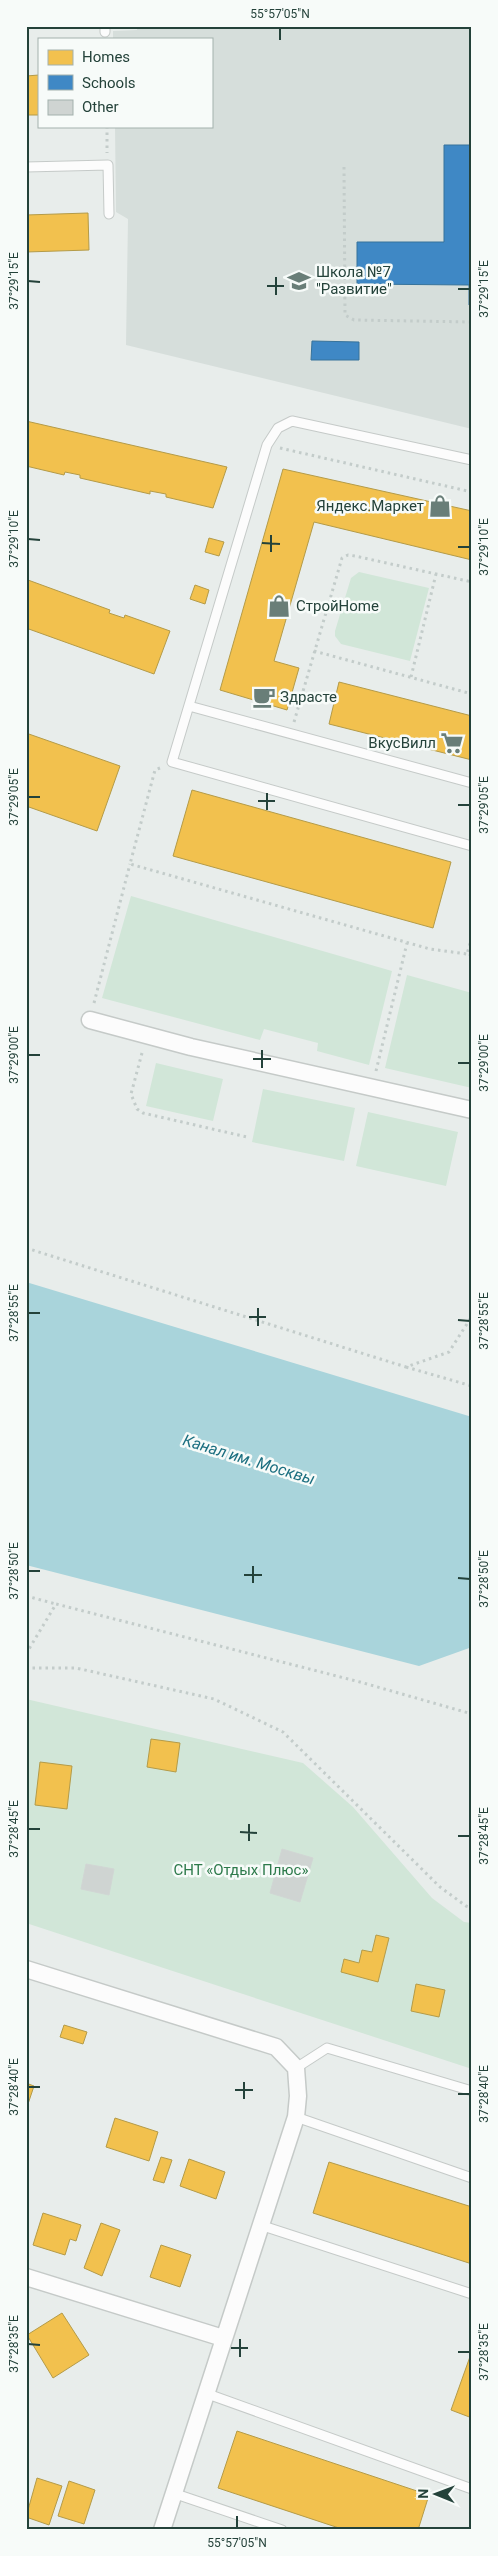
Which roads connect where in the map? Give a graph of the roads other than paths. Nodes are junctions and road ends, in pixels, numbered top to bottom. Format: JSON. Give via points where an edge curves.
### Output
{"nodes":[{"id":1,"x":26,"y":167,"type":"edge"},
{"id":2,"x":109,"y":214,"type":"dead end"},
{"id":3,"x":472,"y":460,"type":"edge"},
{"id":4,"x":189,"y":706,"type":"junction"},
{"id":5,"x":472,"y":783,"type":"edge"},
{"id":6,"x":472,"y":846,"type":"edge"},
{"id":7,"x":90,"y":1020,"type":"road end"},
{"id":8,"x":472,"y":1110,"type":"edge"},
{"id":9,"x":26,"y":1968,"type":"edge"},
{"id":10,"x":296,"y":2068,"type":"junction"},
{"id":11,"x":472,"y":2091,"type":"edge"},
{"id":12,"x":296,"y":2117,"type":"junction"},
{"id":13,"x":472,"y":2178,"type":"edge"},
{"id":14,"x":260,"y":2225,"type":"junction"},
{"id":15,"x":26,"y":2277,"type":"edge"},
{"id":16,"x":472,"y":2294,"type":"edge"},
{"id":17,"x":223,"y":2338,"type":"junction"},
{"id":18,"x":205,"y":2393,"type":"junction"},
{"id":19,"x":472,"y":2488,"type":"edge"},
{"id":20,"x":173,"y":2493,"type":"junction"},
{"id":21,"x":162,"y":2530,"type":"edge"},
{"id":22,"x":282,"y":2530,"type":"edge"}],
"edges":[{"from":1,"to":2,"type":"lane","via":[[108,164]]},
{"from":3,"to":4,"type":"lane","via":[[292,421],[278,428],[267,446]]},
{"from":4,"to":5,"type":"lane"},
{"from":4,"to":6,"type":"lane","via":[[172,762]]},
{"from":7,"to":8,"type":"street","via":[[191,1047]]},
{"from":9,"to":10,"type":"street","via":[[276,2047]]},
{"from":10,"to":11,"type":"lane","via":[[327,2048]]},
{"from":10,"to":12,"type":"street"},
{"from":12,"to":13,"type":"lane"},
{"from":12,"to":14,"type":"street"},
{"from":14,"to":16,"type":"lane"},
{"from":14,"to":17,"type":"street"},
{"from":15,"to":17,"type":"street"},
{"from":17,"to":18,"type":"street"},
{"from":18,"to":19,"type":"lane"},
{"from":18,"to":20,"type":"street"},
{"from":20,"to":21,"type":"street"},
{"from":20,"to":22,"type":"lane"}]}
